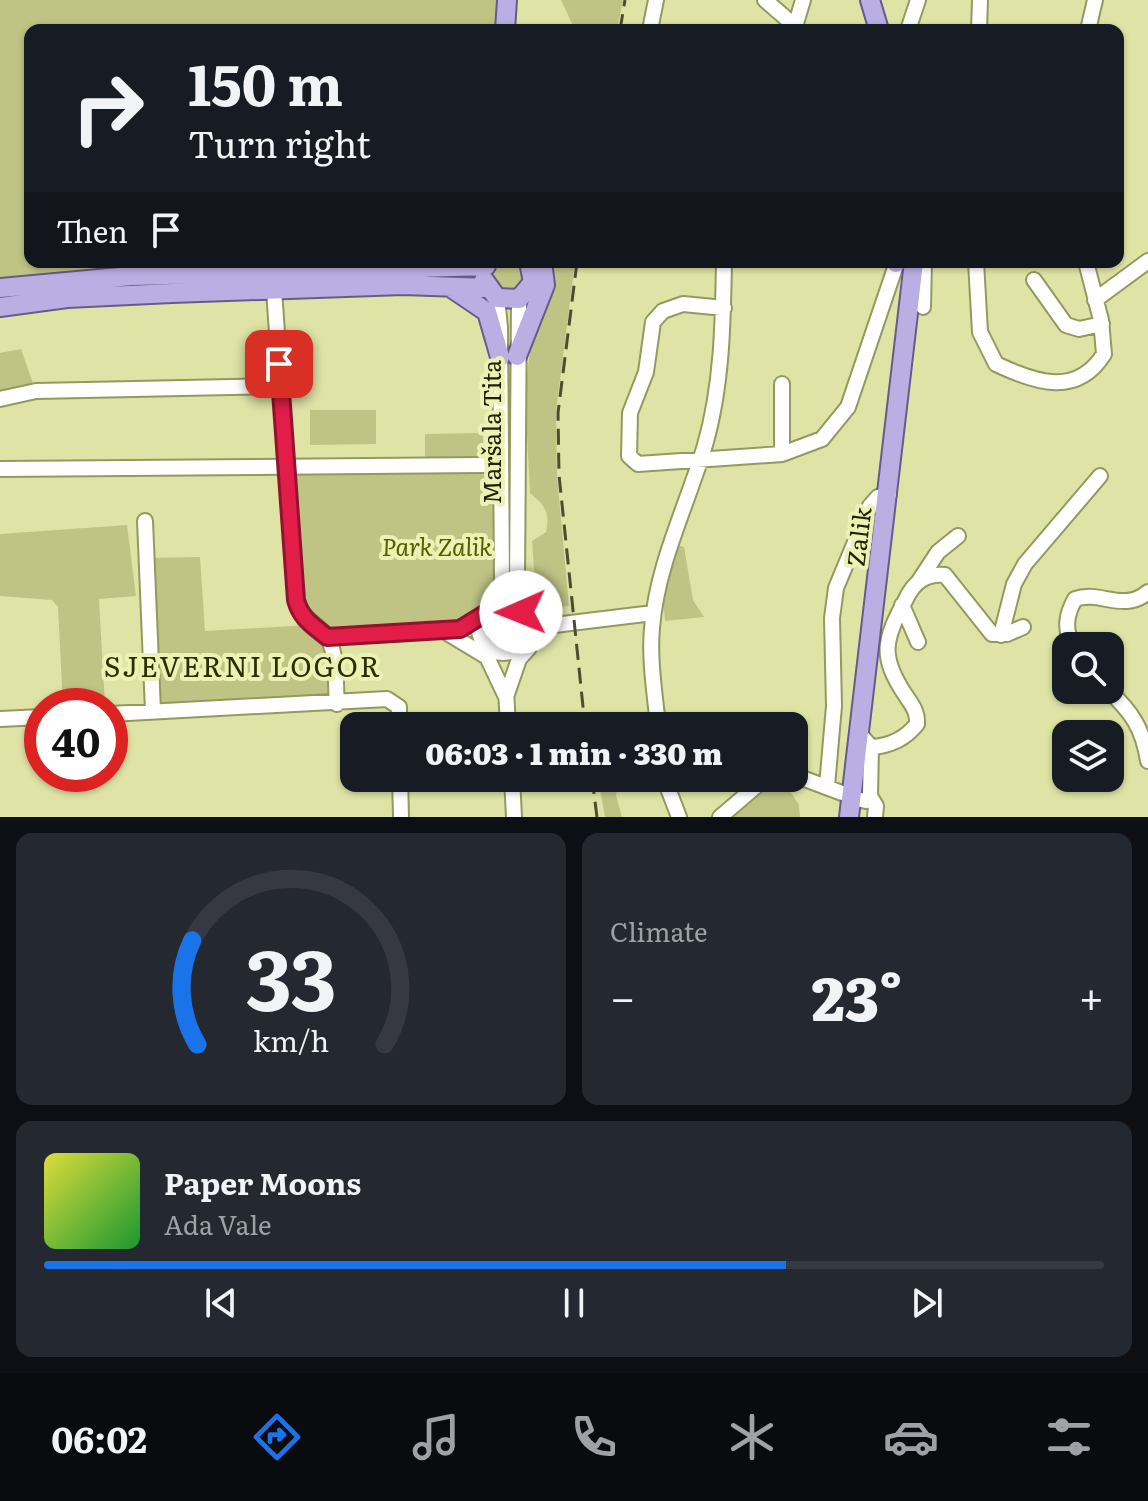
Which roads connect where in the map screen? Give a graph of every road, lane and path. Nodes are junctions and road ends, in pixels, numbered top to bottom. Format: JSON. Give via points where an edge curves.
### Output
{"nodes":[{"id":1,"x":507,"y":0,"type":"edge"},
{"id":2,"x":656,"y":0,"type":"edge"},
{"id":3,"x":765,"y":0,"type":"edge"},
{"id":4,"x":803,"y":0,"type":"edge"},
{"id":5,"x":870,"y":0,"type":"edge"},
{"id":6,"x":918,"y":0,"type":"edge"},
{"id":7,"x":980,"y":0,"type":"edge"},
{"id":8,"x":1095,"y":0,"type":"edge"},
{"id":9,"x":505,"y":24,"type":"edge"},
{"id":10,"x":651,"y":24,"type":"edge"},
{"id":11,"x":790,"y":24,"type":"edge"},
{"id":12,"x":795,"y":24,"type":"edge"},
{"id":13,"x":877,"y":24,"type":"edge"},
{"id":14,"x":910,"y":24,"type":"edge"},
{"id":15,"x":979,"y":24,"type":"edge"},
{"id":16,"x":1089,"y":24,"type":"edge"},
{"id":17,"x":1148,"y":261,"type":"edge"},
{"id":18,"x":382,"y":268,"type":"edge"},
{"id":19,"x":488,"y":268,"type":"edge"},
{"id":20,"x":530,"y":268,"type":"edge"},
{"id":21,"x":543,"y":268,"type":"edge"},
{"id":22,"x":724,"y":268,"type":"edge"},
{"id":23,"x":899,"y":268,"type":"edge"},
{"id":24,"x":901,"y":268,"type":"edge"},
{"id":25,"x":924,"y":268,"type":"edge"},
{"id":26,"x":976,"y":268,"type":"edge"},
{"id":27,"x":1087,"y":268,"type":"edge"},
{"id":28,"x":272,"y":275,"type":"edge"},
{"id":29,"x":1034,"y":280,"type":"dead end"},
{"id":30,"x":447,"y":286,"type":"junction"},
{"id":31,"x":0,"y":288,"type":"edge"},
{"id":32,"x":492,"y":293,"type":"junction"},
{"id":33,"x":519,"y":299,"type":"junction"},
{"id":34,"x":1095,"y":300,"type":"junction"},
{"id":35,"x":0,"y":307,"type":"edge"},
{"id":36,"x":923,"y":307,"type":"dead end"},
{"id":37,"x":724,"y":308,"type":"junction"},
{"id":38,"x":1102,"y":324,"type":"junction"},
{"id":39,"x":508,"y":357,"type":"junction"},
{"id":40,"x":782,"y":384,"type":"dead end"},
{"id":41,"x":281,"y":386,"type":"junction"},
{"id":42,"x":0,"y":399,"type":"edge"},
{"id":43,"x":782,"y":454,"type":"junction"},
{"id":44,"x":700,"y":459,"type":"junction"},
{"id":45,"x":483,"y":465,"type":"dead end"},
{"id":46,"x":287,"y":466,"type":"junction"},
{"id":47,"x":0,"y":469,"type":"edge"},
{"id":48,"x":1100,"y":476,"type":"dead end"},
{"id":49,"x":890,"y":486,"type":"junction"},
{"id":50,"x":145,"y":521,"type":"dead end"},
{"id":51,"x":958,"y":536,"type":"dead end"},
{"id":52,"x":509,"y":578,"type":"junction"},
{"id":53,"x":919,"y":581,"type":"junction"},
{"id":54,"x":1148,"y":592,"type":"edge"},
{"id":55,"x":902,"y":605,"type":"junction"},
{"id":56,"x":488,"y":611,"type":"junction"},
{"id":57,"x":653,"y":613,"type":"junction"},
{"id":58,"x":523,"y":614,"type":"junction"},
{"id":59,"x":563,"y":624,"type":"junction"},
{"id":60,"x":546,"y":626,"type":"junction"},
{"id":61,"x":1023,"y":627,"type":"dead end"},
{"id":62,"x":460,"y":629,"type":"junction"},
{"id":63,"x":442,"y":630,"type":"junction"},
{"id":64,"x":1070,"y":632,"type":"edge"},
{"id":65,"x":1001,"y":635,"type":"junction"},
{"id":66,"x":327,"y":637,"type":"junction"},
{"id":67,"x":918,"y":642,"type":"dead end"},
{"id":68,"x":523,"y":643,"type":"junction"},
{"id":69,"x":486,"y":646,"type":"junction"},
{"id":70,"x":505,"y":681,"type":"junction"},
{"id":71,"x":506,"y":697,"type":"junction"},
{"id":72,"x":337,"y":704,"type":"junction"},
{"id":73,"x":1124,"y":704,"type":"edge"},
{"id":74,"x":153,"y":711,"type":"junction"},
{"id":75,"x":399,"y":712,"type":"edge"},
{"id":76,"x":507,"y":712,"type":"edge"},
{"id":77,"x":657,"y":712,"type":"edge"},
{"id":78,"x":128,"y":713,"type":"edge"},
{"id":79,"x":24,"y":718,"type":"edge"},
{"id":80,"x":0,"y":719,"type":"edge"},
{"id":81,"x":866,"y":740,"type":"junction"},
{"id":82,"x":1148,"y":761,"type":"edge"},
{"id":83,"x":808,"y":780,"type":"edge"},
{"id":84,"x":827,"y":786,"type":"junction"},
{"id":85,"x":400,"y":792,"type":"edge"},
{"id":86,"x":513,"y":792,"type":"edge"},
{"id":87,"x":669,"y":792,"type":"edge"},
{"id":88,"x":749,"y":792,"type":"edge"},
{"id":89,"x":842,"y":793,"type":"dead end"},
{"id":90,"x":401,"y":817,"type":"edge"},
{"id":91,"x":514,"y":817,"type":"edge"},
{"id":92,"x":679,"y":817,"type":"edge"},
{"id":93,"x":720,"y":817,"type":"edge"},
{"id":94,"x":849,"y":817,"type":"edge"},
{"id":95,"x":875,"y":817,"type":"edge"}],
"edges":[{"from":1,"to":9,"type":"main road"},
{"from":2,"to":10,"type":"street"},
{"from":3,"to":11,"type":"street"},
{"from":4,"to":12,"type":"street"},
{"from":5,"to":13,"type":"main road"},
{"from":6,"to":14,"type":"street"},
{"from":7,"to":15,"type":"street"},
{"from":8,"to":16,"type":"street"},
{"from":17,"to":34,"type":"street"},
{"from":18,"to":28,"type":"main road"},
{"from":19,"to":32,"type":"main road"},
{"from":20,"to":33,"type":"main road","via":[[533,282]]},
{"from":21,"to":39,"type":"main road","via":[[545,285]]},
{"from":22,"to":37,"type":"street"},
{"from":23,"to":43,"type":"street","via":[[848,407],[822,439]]},
{"from":24,"to":49,"type":"main road","name":"Zalik"},
{"from":25,"to":36,"type":"street"},
{"from":26,"to":38,"type":"street","via":[[980,332],[996,364],[1054,383],[1086,377],[1104,354]]},
{"from":27,"to":34,"type":"street"},
{"from":28,"to":30,"type":"main road"},
{"from":28,"to":31,"type":"main road","via":[[103,278]]},
{"from":28,"to":35,"type":"main road"},
{"from":28,"to":41,"type":"street"},
{"from":29,"to":38,"type":"street","via":[[1066,325],[1079,329]]},
{"from":30,"to":32,"type":"main road"},
{"from":30,"to":39,"type":"main road","via":[[487,312]]},
{"from":32,"to":33,"type":"main road"},
{"from":32,"to":39,"type":"street","name":"Maršala Tita"},
{"from":33,"to":39,"type":"street","name":"Maršala Tita"},
{"from":34,"to":38,"type":"street"},
{"from":37,"to":44,"type":"street","via":[[715,395]]},
{"from":37,"to":44,"type":"street","via":[[683,304],[657,315],[646,372],[630,413],[627,451],[638,464]]},
{"from":39,"to":52,"type":"street","name":"Maršala Tita"},
{"from":40,"to":43,"type":"street"},
{"from":41,"to":42,"type":"street","via":[[36,391]]},
{"from":41,"to":46,"type":"street"},
{"from":43,"to":44,"type":"street"},
{"from":44,"to":57,"type":"street"},
{"from":45,"to":46,"type":"street"},
{"from":46,"to":47,"type":"street"},
{"from":46,"to":66,"type":"street","via":[[296,600],[299,612]]},
{"from":48,"to":65,"type":"street","via":[[1025,564],[1014,584]]},
{"from":49,"to":81,"type":"main road","name":"Zalik"},
{"from":49,"to":84,"type":"street","via":[[870,506],[836,588]]},
{"from":50,"to":74,"type":"street"},
{"from":51,"to":53,"type":"street","via":[[938,552]]},
{"from":52,"to":56,"type":"street","name":"Maršala Tita"},
{"from":52,"to":58,"type":"street","name":"Maršala Tita"},
{"from":52,"to":59,"type":"street","via":[[540,616]]},
{"from":52,"to":63,"type":"street","via":[[485,602]]},
{"from":53,"to":55,"type":"street"},
{"from":53,"to":65,"type":"street","via":[[945,575],[992,634]]},
{"from":54,"to":64,"type":"street","via":[[1122,603],[1075,599],[1067,613]]},
{"from":55,"to":67,"type":"street"},
{"from":55,"to":81,"type":"street","via":[[886,654],[917,724],[900,739]]},
{"from":56,"to":58,"type":"street","via":[[507,605]]},
{"from":56,"to":62,"type":"street"},
{"from":56,"to":69,"type":"street","via":[[479,628]]},
{"from":57,"to":59,"type":"street"},
{"from":57,"to":77,"type":"street"},
{"from":58,"to":60,"type":"street"},
{"from":58,"to":68,"type":"street"},
{"from":59,"to":60,"type":"street"},
{"from":59,"to":71,"type":"street","via":[[519,659]]},
{"from":60,"to":68,"type":"street"},
{"from":61,"to":65,"type":"street"},
{"from":62,"to":63,"type":"street"},
{"from":62,"to":69,"type":"street"},
{"from":63,"to":66,"type":"street"},
{"from":63,"to":71,"type":"street","via":[[487,657]]},
{"from":66,"to":72,"type":"street"},
{"from":68,"to":69,"type":"street","via":[[504,654]]},
{"from":68,"to":70,"type":"street"},
{"from":69,"to":70,"type":"street"},
{"from":70,"to":71,"type":"street"},
{"from":71,"to":76,"type":"street"},
{"from":72,"to":74,"type":"street"},
{"from":72,"to":75,"type":"street","via":[[387,699]]},
{"from":73,"to":82,"type":"street","via":[[1138,722]]},
{"from":74,"to":78,"type":"street"},
{"from":79,"to":80,"type":"street"},
{"from":81,"to":94,"type":"main road","name":"Zalik"},
{"from":81,"to":95,"type":"street","via":[[866,798],[876,806]]},
{"from":83,"to":84,"type":"street"},
{"from":84,"to":89,"type":"street"},
{"from":85,"to":90,"type":"street"},
{"from":86,"to":91,"type":"street"},
{"from":87,"to":92,"type":"street"},
{"from":88,"to":93,"type":"street"}]}
